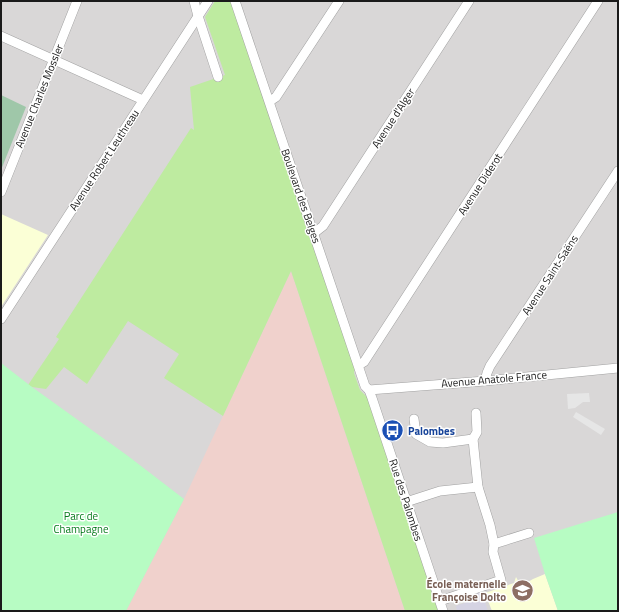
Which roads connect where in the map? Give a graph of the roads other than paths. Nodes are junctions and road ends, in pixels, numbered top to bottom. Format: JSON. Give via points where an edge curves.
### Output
{"nodes":[{"id":1,"x":77,"y":1,"type":"edge"},
{"id":2,"x":194,"y":1,"type":"edge"},
{"id":3,"x":208,"y":1,"type":"edge"},
{"id":4,"x":235,"y":1,"type":"edge"},
{"id":5,"x":339,"y":1,"type":"edge"},
{"id":6,"x":469,"y":1,"type":"edge"},
{"id":7,"x":598,"y":1,"type":"edge"},
{"id":8,"x":198,"y":16,"type":"junction"},
{"id":9,"x":1,"y":36,"type":"edge"},
{"id":10,"x":54,"y":60,"type":"junction"},
{"id":11,"x":218,"y":77,"type":"dead end"},
{"id":12,"x":143,"y":100,"type":"junction"},
{"id":13,"x":270,"y":101,"type":"junction"},
{"id":14,"x":618,"y":170,"type":"edge"},
{"id":15,"x":1,"y":192,"type":"edge"},
{"id":16,"x":314,"y":233,"type":"junction"},
{"id":17,"x":1,"y":319,"type":"edge"},
{"id":18,"x":359,"y":365,"type":"junction"},
{"id":19,"x":618,"y":368,"type":"edge"},
{"id":20,"x":485,"y":381,"type":"junction"},
{"id":21,"x":369,"y":390,"type":"junction"},
{"id":22,"x":476,"y":413,"type":"dead end"},
{"id":23,"x":414,"y":419,"type":"dead end"},
{"id":24,"x":473,"y":439,"type":"junction"},
{"id":25,"x":478,"y":487,"type":"junction"},
{"id":26,"x":406,"y":502,"type":"junction"},
{"id":27,"x":529,"y":534,"type":"dead end"},
{"id":28,"x":494,"y":544,"type":"junction"},
{"id":29,"x":440,"y":601,"type":"junction"},
{"id":30,"x":443,"y":611,"type":"edge"}],
"edges":[{"from":1,"to":10,"type":"street","name":"Avenue Charles Mossler"},
{"from":2,"to":8,"type":"street"},
{"from":3,"to":8,"type":"street","name":"Avenue Robert Leuthreau"},
{"from":4,"to":13,"type":"street","name":"Boulevard des Belges"},
{"from":5,"to":13,"type":"street","via":[[276,97]]},
{"from":6,"to":16,"type":"street","name":"Avenue d'Alger","via":[[323,226]]},
{"from":7,"to":18,"type":"street","name":"Avenue Diderot","via":[[364,362]]},
{"from":8,"to":11,"type":"street"},
{"from":8,"to":12,"type":"street","name":"Avenue Robert Leuthreau"},
{"from":9,"to":10,"type":"street"},
{"from":10,"to":12,"type":"street"},
{"from":10,"to":15,"type":"street","name":"Avenue Charles Mossler"},
{"from":12,"to":17,"type":"street","name":"Avenue Robert Leuthreau"},
{"from":13,"to":16,"type":"street","name":"Boulevard des Belges"},
{"from":14,"to":20,"type":"street","name":"Avenue Saint-Saëns","via":[[490,366]]},
{"from":16,"to":18,"type":"street","name":"Boulevard des Belges"},
{"from":18,"to":21,"type":"street","name":"Boulevard des Belges","via":[[365,386]]},
{"from":19,"to":20,"type":"street","name":"Avenue Anatole France"},
{"from":20,"to":21,"type":"street","name":"Avenue Anatole France"},
{"from":21,"to":26,"type":"street","name":"Rue des Palombes"},
{"from":22,"to":24,"type":"street","via":[[477,432]]},
{"from":23,"to":24,"type":"street","via":[[416,434],[430,442]]},
{"from":24,"to":25,"type":"street"},
{"from":25,"to":26,"type":"street","via":[[440,491]]},
{"from":25,"to":28,"type":"street"},
{"from":26,"to":29,"type":"street","name":"Rue des Palombes"},
{"from":27,"to":28,"type":"street"},
{"from":28,"to":29,"type":"street","via":[[493,552],[502,580]]},
{"from":29,"to":30,"type":"street","name":"Rue des Palombes"}]}
